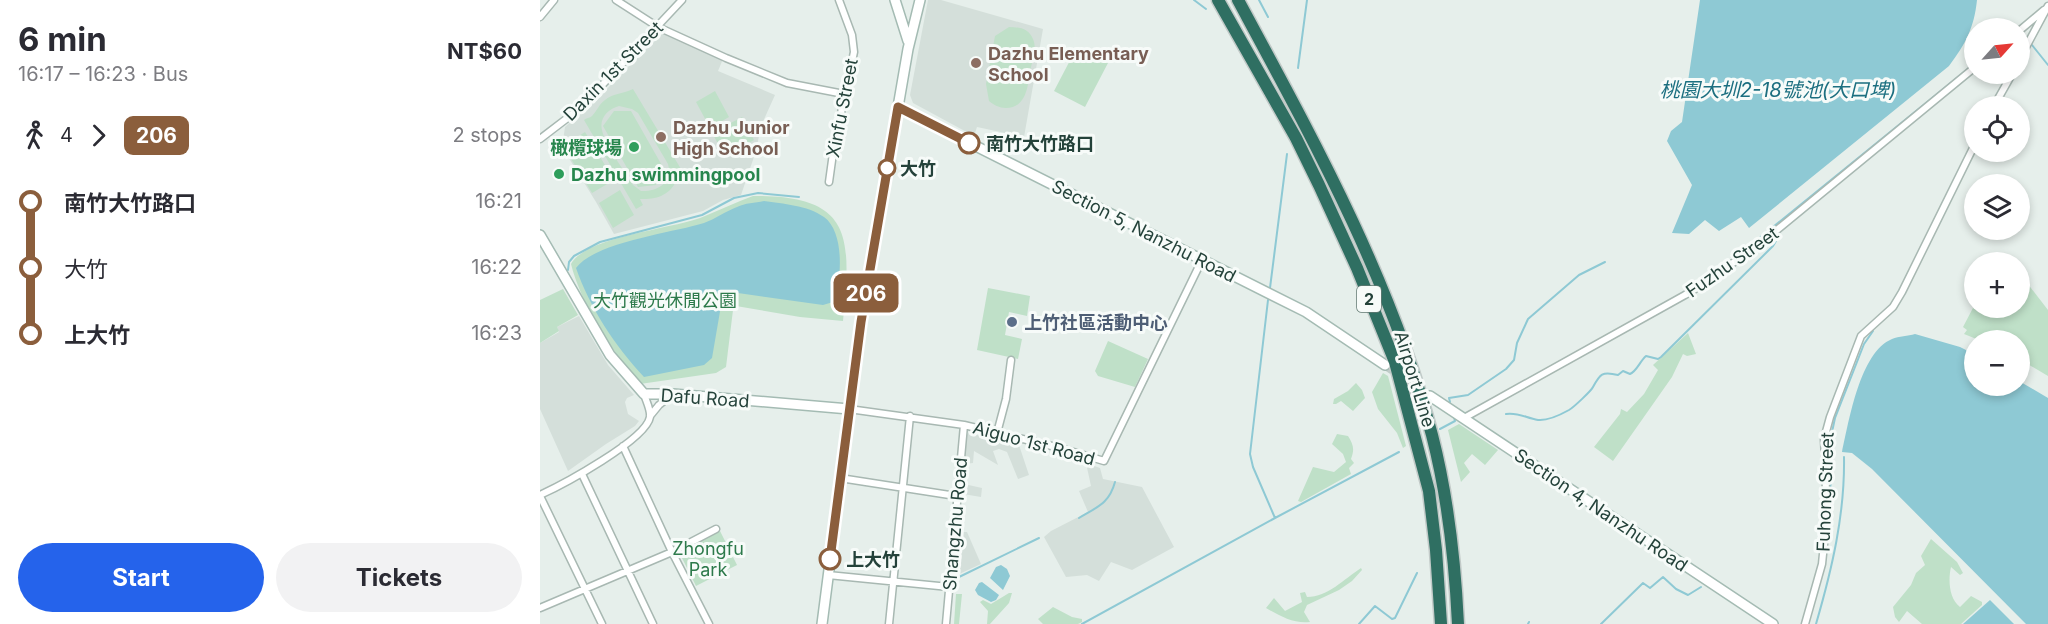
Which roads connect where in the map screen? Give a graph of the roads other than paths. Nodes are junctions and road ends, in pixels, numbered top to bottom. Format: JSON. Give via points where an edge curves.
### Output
{"nodes":[{"id":1,"x":554,"y":0,"type":"edge"},
{"id":2,"x":616,"y":0,"type":"edge"},
{"id":3,"x":682,"y":0,"type":"edge"},
{"id":4,"x":839,"y":0,"type":"edge"},
{"id":5,"x":895,"y":0,"type":"edge"},
{"id":6,"x":920,"y":0,"type":"edge"},
{"id":7,"x":1218,"y":0,"type":"edge"},
{"id":8,"x":1238,"y":0,"type":"edge"},
{"id":9,"x":2048,"y":6,"type":"edge"},
{"id":10,"x":540,"y":17,"type":"edge"},
{"id":11,"x":2030,"y":22,"type":"edge"},
{"id":12,"x":658,"y":27,"type":"junction"},
{"id":13,"x":2030,"y":40,"type":"edge"},
{"id":14,"x":909,"y":44,"type":"junction"},
{"id":15,"x":1964,"y":76,"type":"edge"},
{"id":16,"x":844,"y":94,"type":"junction"},
{"id":17,"x":898,"y":107,"type":"junction"},
{"id":18,"x":540,"y":139,"type":"edge"},
{"id":19,"x":1966,"y":162,"type":"edge"},
{"id":20,"x":829,"y":182,"type":"dead end"},
{"id":21,"x":540,"y":235,"type":"edge"},
{"id":22,"x":1202,"y":260,"type":"junction"},
{"id":23,"x":1011,"y":360,"type":"dead end"},
{"id":24,"x":1385,"y":365,"type":"tunnel mouth"},
{"id":25,"x":644,"y":394,"type":"junction"},
{"id":26,"x":673,"y":394,"type":"junction"},
{"id":27,"x":1430,"y":396,"type":"tunnel mouth"},
{"id":28,"x":849,"y":408,"type":"junction"},
{"id":29,"x":650,"y":416,"type":"junction"},
{"id":30,"x":910,"y":416,"type":"junction"},
{"id":31,"x":1464,"y":418,"type":"junction"},
{"id":32,"x":963,"y":425,"type":"junction"},
{"id":33,"x":997,"y":433,"type":"junction"},
{"id":34,"x":623,"y":446,"type":"junction"},
{"id":35,"x":582,"y":474,"type":"junction"},
{"id":36,"x":840,"y":478,"type":"junction"},
{"id":37,"x":902,"y":488,"type":"junction"},
{"id":38,"x":540,"y":495,"type":"edge"},
{"id":39,"x":956,"y":496,"type":"junction"},
{"id":40,"x":716,"y":529,"type":"dead end"},
{"id":41,"x":672,"y":552,"type":"junction"},
{"id":42,"x":627,"y":571,"type":"junction"},
{"id":43,"x":828,"y":575,"type":"junction"},
{"id":44,"x":894,"y":582,"type":"junction"},
{"id":45,"x":949,"y":587,"type":"junction"},
{"id":46,"x":584,"y":589,"type":"junction"},
{"id":47,"x":540,"y":608,"type":"edge"},
{"id":48,"x":602,"y":624,"type":"edge"},
{"id":49,"x":653,"y":624,"type":"edge"},
{"id":50,"x":709,"y":624,"type":"edge"},
{"id":51,"x":822,"y":624,"type":"edge"},
{"id":52,"x":889,"y":624,"type":"edge"},
{"id":53,"x":946,"y":624,"type":"edge"},
{"id":54,"x":1441,"y":624,"type":"edge"},
{"id":55,"x":1458,"y":624,"type":"edge"},
{"id":56,"x":1773,"y":624,"type":"edge"},
{"id":57,"x":1805,"y":624,"type":"edge"}],
"edges":[{"from":1,"to":10,"type":"street"},
{"from":2,"to":12,"type":"street"},
{"from":3,"to":12,"type":"street","name":"Daxin 1st Street"},
{"from":4,"to":16,"type":"street","name":"Xinfu Street","via":[[852,34],[854,52]]},
{"from":5,"to":14,"type":"street"},
{"from":6,"to":14,"type":"street"},
{"from":7,"to":54,"type":"highway","name":"Airport Line","number":"2","via":[[1319,185],[1395,362],[1429,491]]},
{"from":8,"to":55,"type":"highway","name":"Airport Line","number":"2","via":[[1328,167],[1400,332],[1441,477],[1453,548]]},
{"from":9,"to":11,"type":"street"},
{"from":9,"to":13,"type":"street"},
{"from":12,"to":16,"type":"street","via":[[788,83]]},
{"from":12,"to":18,"type":"street","name":"Daxin 1st Street","via":[[574,113]]},
{"from":14,"to":17,"type":"street"},
{"from":15,"to":31,"type":"street","name":"Fuzhu Street","via":[[1744,257],[1703,285]]},
{"from":16,"to":20,"type":"street","name":"Xinfu Street"},
{"from":17,"to":22,"type":"street","name":"Section 5, Nanzhu Road"},
{"from":17,"to":28,"type":"street"},
{"from":19,"to":57,"type":"street","name":"Fuhong Street","via":[[1902,292],[1893,307],[1862,336],[1830,417],[1824,439],[1824,544]]},
{"from":21,"to":25,"type":"street","name":"Dafu Road","via":[[610,355]]},
{"from":22,"to":24,"type":"street","name":"Section 5, Nanzhu Road","via":[[1306,312]]},
{"from":22,"to":33,"type":"street","name":"Aiguo 1st Road","via":[[1104,461]]},
{"from":23,"to":33,"type":"street"},
{"from":25,"to":26,"type":"street","name":"Dafu Road"},
{"from":25,"to":29,"type":"street"},
{"from":26,"to":28,"type":"street","name":"Dafu Road"},
{"from":26,"to":29,"type":"street"},
{"from":27,"to":31,"type":"street","name":"Section 4, Nanzhu Road"},
{"from":28,"to":30,"type":"street","name":"Aiguo 1st Road"},
{"from":28,"to":36,"type":"street"},
{"from":29,"to":34,"type":"street","via":[[638,434]]},
{"from":30,"to":32,"type":"street","name":"Aiguo 1st Road"},
{"from":30,"to":37,"type":"street"},
{"from":31,"to":56,"type":"street","name":"Section 4, Nanzhu Road"},
{"from":32,"to":33,"type":"street","name":"Aiguo 1st Road"},
{"from":32,"to":39,"type":"street","name":"Shangzhu Road"},
{"from":34,"to":35,"type":"street"},
{"from":34,"to":41,"type":"street"},
{"from":35,"to":38,"type":"street"},
{"from":35,"to":42,"type":"street"},
{"from":36,"to":37,"type":"street"},
{"from":36,"to":43,"type":"street"},
{"from":37,"to":39,"type":"street"},
{"from":37,"to":44,"type":"street"},
{"from":38,"to":46,"type":"street"},
{"from":39,"to":45,"type":"street","name":"Shangzhu Road"},
{"from":40,"to":41,"type":"street"},
{"from":41,"to":42,"type":"street"},
{"from":41,"to":50,"type":"street"},
{"from":42,"to":46,"type":"street"},
{"from":42,"to":49,"type":"street"},
{"from":43,"to":44,"type":"street"},
{"from":43,"to":51,"type":"street"},
{"from":44,"to":45,"type":"street"},
{"from":44,"to":52,"type":"street"},
{"from":45,"to":53,"type":"street","name":"Shangzhu Road"},
{"from":46,"to":47,"type":"street"},
{"from":46,"to":48,"type":"street"}]}
